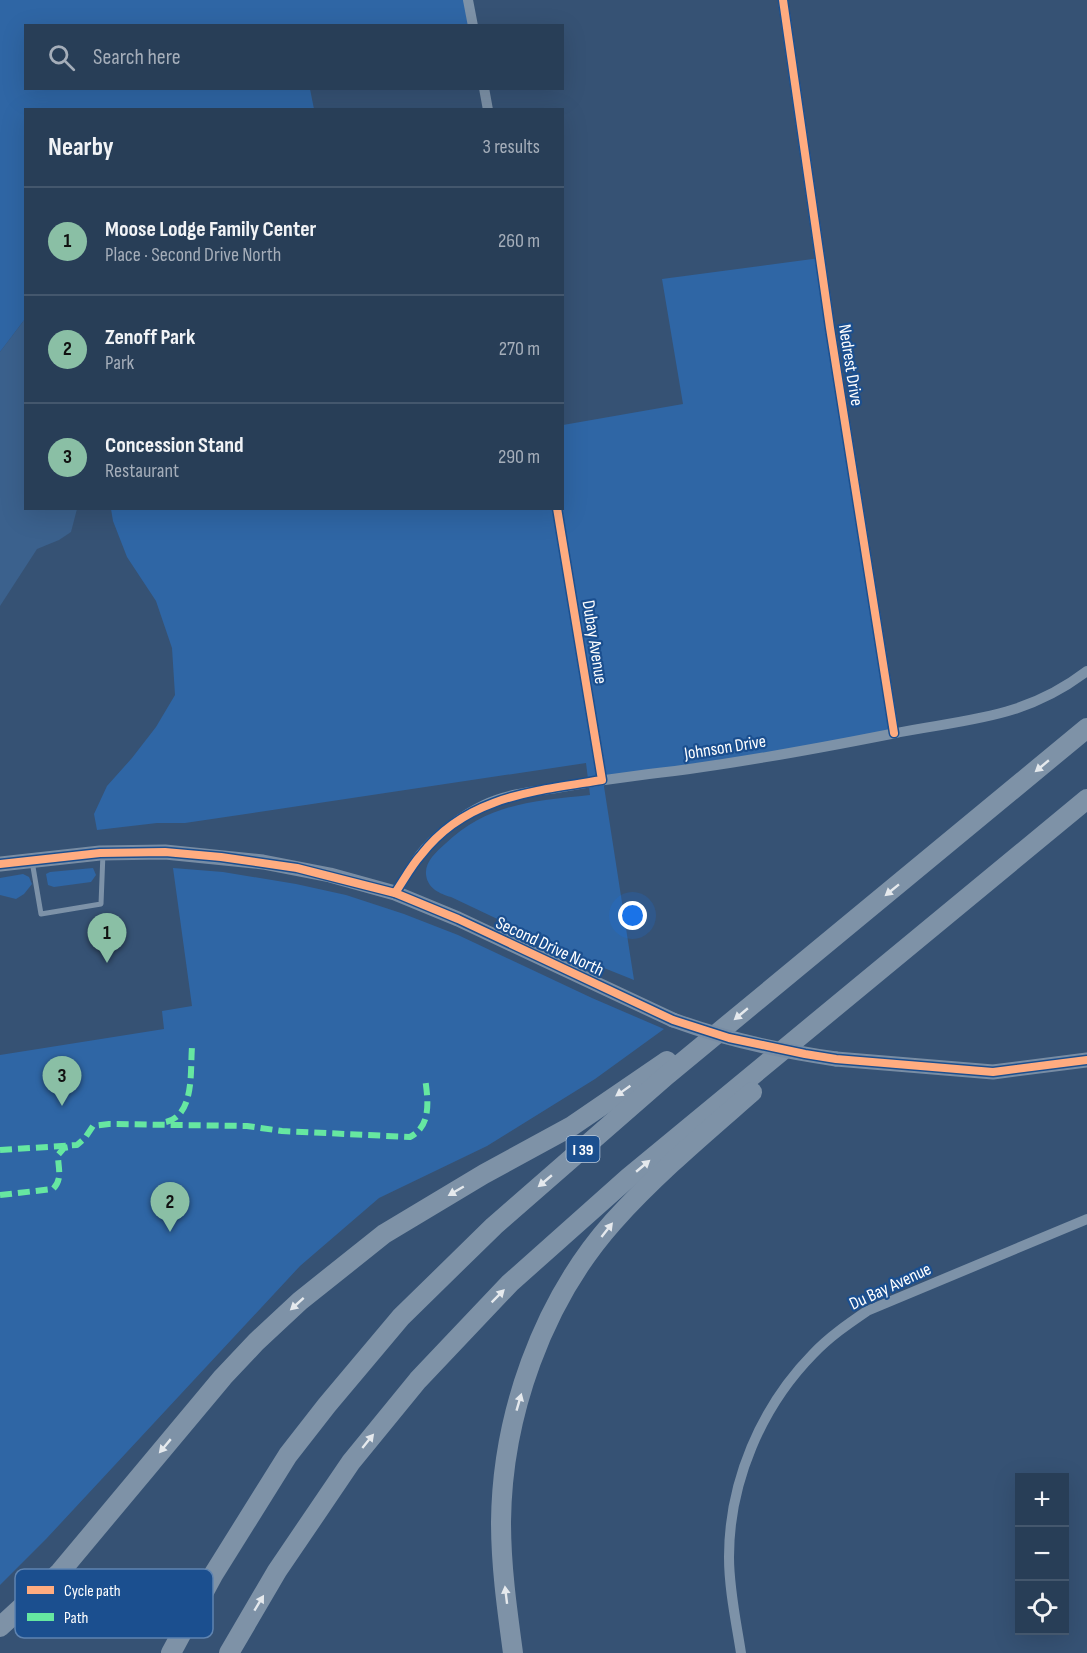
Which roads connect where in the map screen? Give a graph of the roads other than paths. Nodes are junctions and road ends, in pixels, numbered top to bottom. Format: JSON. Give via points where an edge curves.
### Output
{"nodes":[{"id":1,"x":468,"y":0,"type":"edge"},
{"id":2,"x":783,"y":0,"type":"edge"},
{"id":3,"x":473,"y":24,"type":"edge"},
{"id":4,"x":484,"y":90,"type":"edge"},
{"id":5,"x":488,"y":108,"type":"edge"},
{"id":6,"x":557,"y":510,"type":"edge"},
{"id":7,"x":1087,"y":671,"type":"edge"},
{"id":8,"x":1087,"y":728,"type":"edge"},
{"id":9,"x":894,"y":733,"type":"junction"},
{"id":10,"x":602,"y":780,"type":"junction"},
{"id":11,"x":1087,"y":800,"type":"edge"},
{"id":12,"x":103,"y":852,"type":"junction"},
{"id":13,"x":32,"y":860,"type":"junction"},
{"id":14,"x":0,"y":864,"type":"edge"},
{"id":15,"x":395,"y":893,"type":"junction"},
{"id":16,"x":710,"y":1041,"type":"junction"},
{"id":17,"x":790,"y":1044,"type":"junction"},
{"id":18,"x":1087,"y":1059,"type":"edge"},
{"id":19,"x":1087,"y":1219,"type":"edge"},
{"id":20,"x":63,"y":1569,"type":"edge"},
{"id":21,"x":213,"y":1575,"type":"edge"},
{"id":22,"x":15,"y":1613,"type":"edge"},
{"id":23,"x":0,"y":1627,"type":"edge"},
{"id":24,"x":179,"y":1638,"type":"edge"},
{"id":25,"x":171,"y":1653,"type":"edge"},
{"id":26,"x":229,"y":1653,"type":"edge"},
{"id":27,"x":513,"y":1653,"type":"edge"},
{"id":28,"x":741,"y":1653,"type":"edge"}],
"edges":[{"from":1,"to":3,"type":"street"},
{"from":2,"to":9,"type":"street","name":"Nedrest Drive"},
{"from":4,"to":5,"type":"street"},
{"from":6,"to":10,"type":"street","name":"Dubay Avenue"},
{"from":7,"to":9,"type":"street","name":"Johnson Drive","via":[[1060,689],[1009,712]]},
{"from":8,"to":16,"type":"highway","number":"I 39","one_way":true},
{"from":9,"to":10,"type":"street","name":"Johnson Drive","via":[[692,770]]},
{"from":10,"to":15,"type":"street","name":"Johnson Drive","via":[[515,795],[484,805],[446,830],[421,854]]},
{"from":11,"to":17,"type":"highway"},
{"from":12,"to":13,"type":"street","name":"Second Drive North"},
{"from":12,"to":13,"type":"lane","via":[[101,904],[41,914]]},
{"from":12,"to":15,"type":"street","name":"Second Drive North","via":[[165,852],[262,862]]},
{"from":13,"to":14,"type":"street","name":"Second Drive North"},
{"from":15,"to":18,"type":"street","name":"Second Drive North","bridge":true,"via":[[673,1020],[729,1038],[836,1059],[993,1071]]},
{"from":16,"to":20,"type":"highway","one_way":true,"via":[[674,1056],[573,1126],[420,1211],[344,1265],[300,1301],[223,1377]]},
{"from":16,"to":21,"type":"highway","number":"I 39","one_way":true,"via":[[494,1226],[401,1317],[288,1455]]},
{"from":26,"to":17,"type":"highway","one_way":true,"via":[[277,1571],[351,1462],[453,1342],[564,1234]]},
{"from":27,"to":17,"type":"highway","one_way":true,"via":[[502,1552],[503,1489],[517,1408],[546,1330],[569,1283],[612,1224],[649,1184],[771,1075]]},
{"from":19,"to":28,"type":"street","name":"Du Bay Avenue","via":[[867,1311],[837,1332],[792,1377],[759,1430],[734,1508],[730,1568]]},
{"from":22,"to":23,"type":"highway","one_way":true},
{"from":24,"to":25,"type":"highway","number":"I 39","one_way":true}]}
